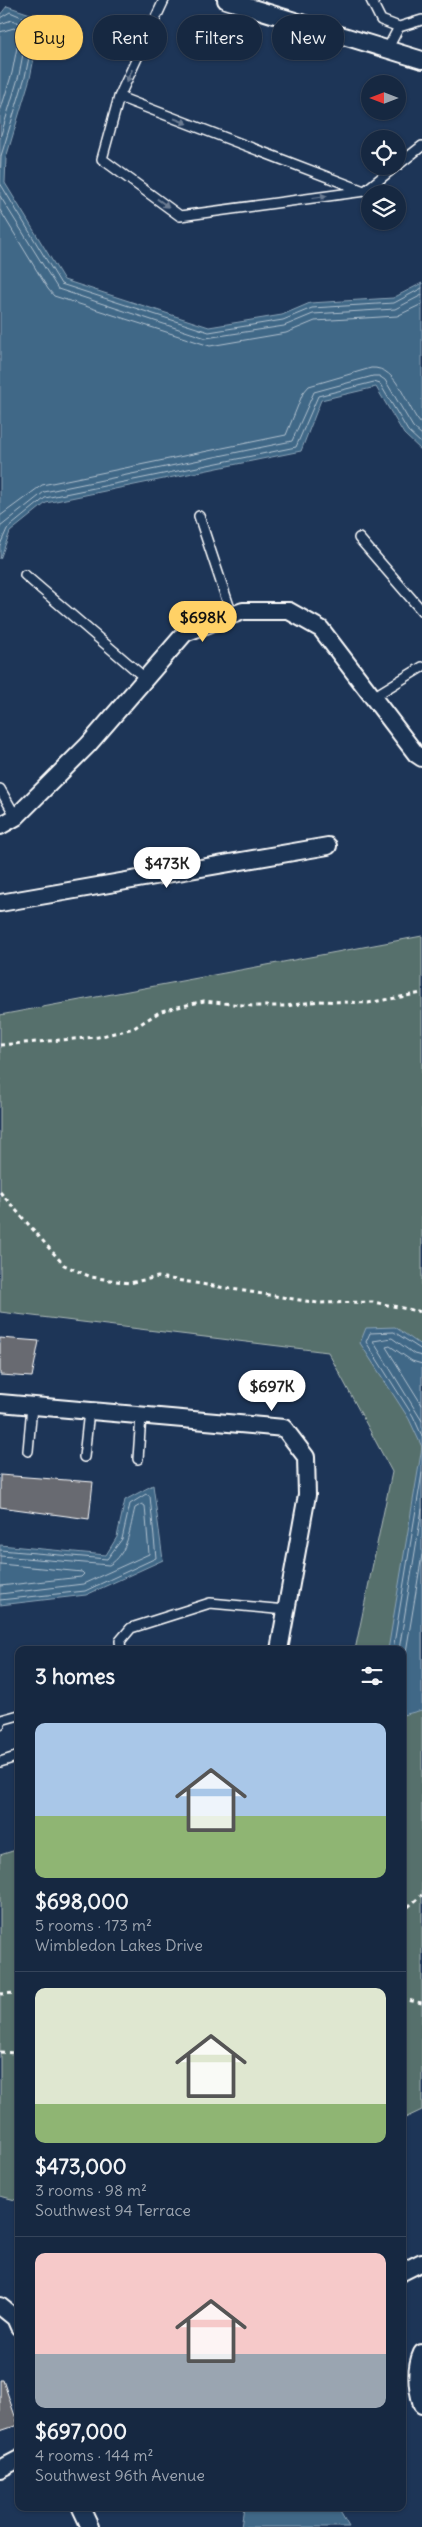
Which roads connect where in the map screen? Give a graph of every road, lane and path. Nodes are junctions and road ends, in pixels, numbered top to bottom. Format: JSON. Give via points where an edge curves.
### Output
{"nodes":[{"id":1,"x":164,"y":0,"type":"edge"},
{"id":2,"x":226,"y":0,"type":"edge"},
{"id":3,"x":371,"y":0,"type":"edge"},
{"id":4,"x":422,"y":20,"type":"edge"},
{"id":5,"x":399,"y":27,"type":"junction"},
{"id":6,"x":387,"y":50,"type":"junction"},
{"id":7,"x":422,"y":60,"type":"edge"},
{"id":8,"x":119,"y":97,"type":"junction"},
{"id":9,"x":422,"y":146,"type":"edge"},
{"id":10,"x":406,"y":159,"type":"edge"},
{"id":11,"x":385,"y":175,"type":"edge"},
{"id":12,"x":373,"y":185,"type":"edge"},
{"id":13,"x":361,"y":189,"type":"edge"},
{"id":14,"x":361,"y":192,"type":"edge"},
{"id":15,"x":199,"y":516,"type":"dead end"},
{"id":16,"x":359,"y":538,"type":"dead end"},
{"id":17,"x":25,"y":575,"type":"dead end"},
{"id":18,"x":422,"y":611,"type":"edge"},
{"id":19,"x":232,"y":615,"type":"junction"},
{"id":20,"x":422,"y":667,"type":"edge"},
{"id":21,"x":145,"y":678,"type":"junction"},
{"id":22,"x":373,"y":696,"type":"junction"},
{"id":23,"x":422,"y":758,"type":"edge"},
{"id":24,"x":0,"y":789,"type":"edge"},
{"id":25,"x":16,"y":817,"type":"junction"},
{"id":26,"x":0,"y":826,"type":"edge"},
{"id":27,"x":328,"y":846,"type":"dead end"},
{"id":28,"x":0,"y":903,"type":"edge"},
{"id":29,"x":422,"y":993,"type":"edge"},
{"id":30,"x":0,"y":1045,"type":"edge"},
{"id":31,"x":0,"y":1192,"type":"edge"},
{"id":32,"x":422,"y":1312,"type":"edge"},
{"id":33,"x":0,"y":1403,"type":"edge"},
{"id":34,"x":32,"y":1406,"type":"junction"},
{"id":35,"x":90,"y":1411,"type":"junction"},
{"id":36,"x":141,"y":1416,"type":"junction"},
{"id":37,"x":28,"y":1451,"type":"dead end"},
{"id":38,"x":84,"y":1457,"type":"dead end"},
{"id":39,"x":138,"y":1459,"type":"dead end"},
{"id":40,"x":286,"y":1610,"type":"junction"},
{"id":41,"x":121,"y":1646,"type":"edge"},
{"id":42,"x":280,"y":1646,"type":"edge"},
{"id":43,"x":15,"y":1717,"type":"edge"},
{"id":44,"x":0,"y":1725,"type":"edge"},
{"id":45,"x":15,"y":1757,"type":"edge"},
{"id":46,"x":0,"y":1762,"type":"edge"},
{"id":47,"x":422,"y":1895,"type":"edge"},
{"id":48,"x":406,"y":1909,"type":"edge"},
{"id":49,"x":15,"y":1993,"type":"edge"},
{"id":50,"x":0,"y":1994,"type":"edge"},
{"id":51,"x":406,"y":2000,"type":"edge"},
{"id":52,"x":422,"y":2003,"type":"edge"},
{"id":53,"x":0,"y":2052,"type":"edge"},
{"id":54,"x":15,"y":2053,"type":"edge"},
{"id":55,"x":422,"y":2262,"type":"edge"},
{"id":56,"x":406,"y":2270,"type":"edge"},
{"id":57,"x":0,"y":2306,"type":"edge"},
{"id":58,"x":15,"y":2318,"type":"edge"},
{"id":59,"x":422,"y":2352,"type":"edge"},
{"id":60,"x":422,"y":2405,"type":"edge"},
{"id":61,"x":15,"y":2461,"type":"edge"},
{"id":62,"x":0,"y":2469,"type":"edge"},
{"id":63,"x":82,"y":2511,"type":"edge"},
{"id":64,"x":90,"y":2527,"type":"edge"}],
"edges":[{"from":1,"to":8,"type":"lane","one_way":true},
{"from":2,"to":6,"type":"street"},
{"from":3,"to":5,"type":"lane","via":[[381,20]]},
{"from":4,"to":5,"type":"lane"},
{"from":5,"to":6,"type":"lane"},
{"from":6,"to":7,"type":"street"},
{"from":8,"to":13,"type":"lane","one_way":true},
{"from":8,"to":14,"type":"lane","one_way":true,"via":[[102,159],[180,216]]},
{"from":9,"to":10,"type":"lane"},
{"from":11,"to":12,"type":"lane"},
{"from":15,"to":19,"type":"lane"},
{"from":16,"to":18,"type":"lane"},
{"from":17,"to":21,"type":"lane"},
{"from":19,"to":21,"type":"street","via":[[185,633]]},
{"from":19,"to":22,"type":"street","via":[[243,611],[289,611],[322,629]]},
{"from":20,"to":22,"type":"lane"},
{"from":21,"to":25,"type":"street","via":[[88,745]]},
{"from":22,"to":23,"type":"street"},
{"from":24,"to":25,"type":"lane"},
{"from":25,"to":26,"type":"street"},
{"from":27,"to":28,"type":"street"},
{"from":29,"to":30,"type":"path","via":[[368,1003],[319,1001],[286,1006],[252,1006],[204,1001],[161,1011],[134,1028],[98,1037]]},
{"from":31,"to":32,"type":"path","via":[[64,1265],[91,1277],[129,1283],[158,1277],[318,1303],[373,1302]]},
{"from":33,"to":34,"type":"street"},
{"from":34,"to":35,"type":"street"},
{"from":34,"to":37,"type":"lane"},
{"from":35,"to":36,"type":"street"},
{"from":35,"to":38,"type":"lane"},
{"from":36,"to":39,"type":"lane"},
{"from":36,"to":40,"type":"street","via":[[284,1428],[306,1457],[307,1495]]},
{"from":40,"to":41,"type":"lane","via":[[210,1602],[131,1628],[120,1641]]},
{"from":40,"to":42,"type":"street"},
{"from":43,"to":44,"type":"lane","via":[[1,1720]]},
{"from":45,"to":46,"type":"lane"},
{"from":47,"to":48,"type":"path"},
{"from":49,"to":50,"type":"path"},
{"from":51,"to":52,"type":"path"},
{"from":53,"to":54,"type":"path"},
{"from":55,"to":56,"type":"street"},
{"from":57,"to":58,"type":"street"},
{"from":59,"to":60,"type":"street","via":[[418,2362],[418,2394]]},
{"from":61,"to":62,"type":"street"},
{"from":63,"to":64,"type":"street"}]}
